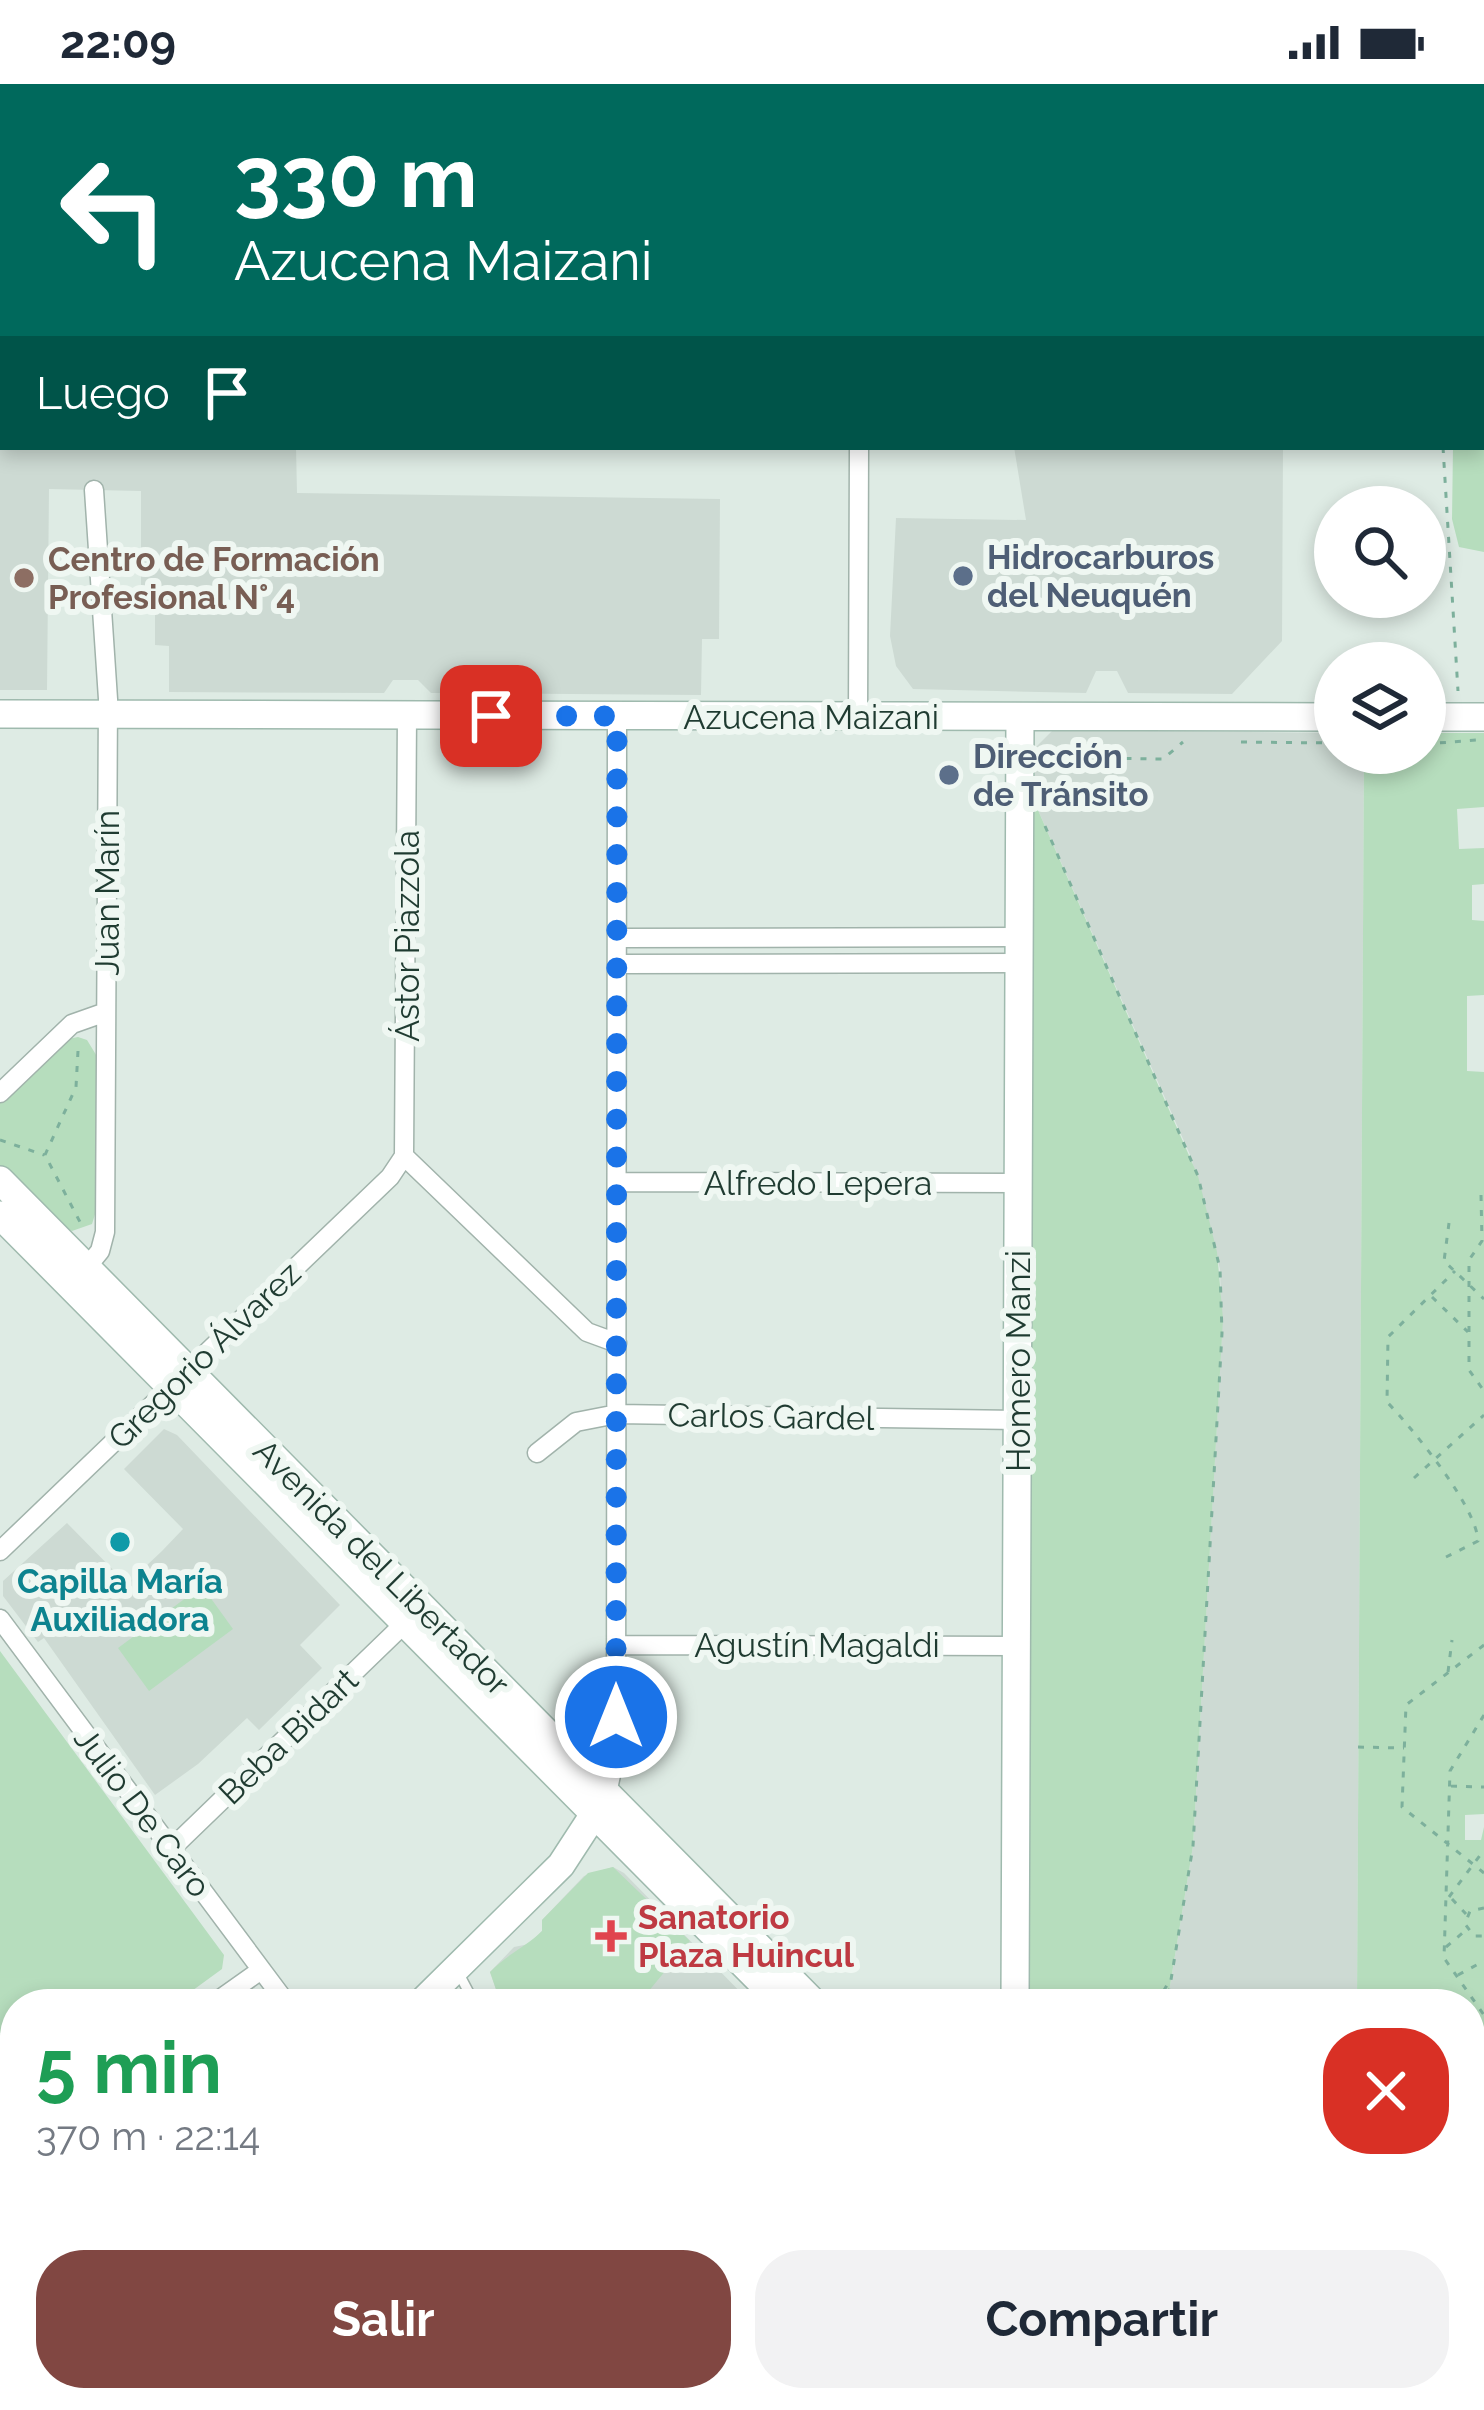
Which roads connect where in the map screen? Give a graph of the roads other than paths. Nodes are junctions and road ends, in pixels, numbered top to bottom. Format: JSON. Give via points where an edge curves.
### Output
{"nodes":[{"id":1,"x":859,"y":450,"type":"edge"},
{"id":2,"x":94,"y":490,"type":"dead end"},
{"id":3,"x":0,"y":714,"type":"edge"},
{"id":4,"x":108,"y":714,"type":"junction"},
{"id":5,"x":406,"y":716,"type":"junction"},
{"id":6,"x":617,"y":716,"type":"junction"},
{"id":7,"x":858,"y":717,"type":"junction"},
{"id":8,"x":1314,"y":717,"type":"edge"},
{"id":9,"x":1020,"y":718,"type":"junction"},
{"id":10,"x":617,"y":938,"type":"junction"},
{"id":11,"x":1019,"y":950,"type":"junction"},
{"id":12,"x":617,"y":964,"type":"junction"},
{"id":13,"x":106,"y":1012,"type":"junction"},
{"id":14,"x":0,"y":1093,"type":"edge"},
{"id":15,"x":404,"y":1156,"type":"junction"},
{"id":16,"x":0,"y":1180,"type":"edge"},
{"id":17,"x":617,"y":1182,"type":"junction"},
{"id":18,"x":1018,"y":1184,"type":"junction"},
{"id":19,"x":0,"y":1215,"type":"edge"},
{"id":20,"x":79,"y":1277,"type":"junction"},
{"id":21,"x":616,"y":1343,"type":"junction"},
{"id":22,"x":180,"y":1379,"type":"junction"},
{"id":23,"x":616,"y":1414,"type":"junction"},
{"id":24,"x":1018,"y":1420,"type":"junction"},
{"id":25,"x":537,"y":1453,"type":"dead end"},
{"id":26,"x":0,"y":1551,"type":"edge"},
{"id":27,"x":0,"y":1619,"type":"edge"},
{"id":28,"x":405,"y":1623,"type":"junction"},
{"id":29,"x":616,"y":1645,"type":"junction"},
{"id":30,"x":1017,"y":1646,"type":"junction"},
{"id":31,"x":601,"y":1804,"type":"junction"},
{"id":32,"x":171,"y":1849,"type":"junction"},
{"id":33,"x":456,"y":1969,"type":"junction"},
{"id":34,"x":261,"y":1970,"type":"junction"},
{"id":35,"x":234,"y":1989,"type":"edge"},
{"id":36,"x":275,"y":1989,"type":"edge"},
{"id":37,"x":435,"y":1989,"type":"edge"},
{"id":38,"x":467,"y":1989,"type":"edge"},
{"id":39,"x":769,"y":1989,"type":"edge"},
{"id":40,"x":799,"y":1989,"type":"edge"},
{"id":41,"x":1016,"y":1989,"type":"edge"}],
"edges":[{"from":1,"to":7,"type":"street"},
{"from":2,"to":4,"type":"street","name":"Juan Marín"},
{"from":3,"to":4,"type":"main road","name":"Azucena Maizani"},
{"from":4,"to":5,"type":"main road","name":"Azucena Maizani"},
{"from":4,"to":13,"type":"street","name":"Juan Marín"},
{"from":5,"to":6,"type":"main road","name":"Azucena Maizani"},
{"from":5,"to":15,"type":"street","name":"Ástor Piazzola"},
{"from":6,"to":7,"type":"main road","name":"Azucena Maizani"},
{"from":6,"to":10,"type":"street"},
{"from":7,"to":9,"type":"main road","name":"Azucena Maizani"},
{"from":8,"to":9,"type":"main road","name":"Azucena Maizani"},
{"from":9,"to":11,"type":"main road","name":"Homero Manzi"},
{"from":10,"to":11,"type":"street"},
{"from":10,"to":12,"type":"street"},
{"from":11,"to":12,"type":"street"},
{"from":11,"to":18,"type":"main road","name":"Homero Manzi"},
{"from":12,"to":17,"type":"street"},
{"from":13,"to":14,"type":"street","via":[[72,1024]]},
{"from":13,"to":20,"type":"street","name":"Juan Marín","via":[[105,1232]]},
{"from":15,"to":21,"type":"street","via":[[587,1332]]},
{"from":15,"to":22,"type":"street","name":"Gregorio Álvarez"},
{"from":16,"to":20,"type":"main road","name":"Avenida del Libertador"},
{"from":17,"to":18,"type":"street","name":"Alfredo Lepera"},
{"from":17,"to":21,"type":"street"},
{"from":18,"to":24,"type":"main road","name":"Homero Manzi"},
{"from":19,"to":20,"type":"main road","name":"Avenida del Libertador"},
{"from":20,"to":22,"type":"main road","name":"Avenida del Libertador"},
{"from":21,"to":23,"type":"street"},
{"from":22,"to":26,"type":"street","name":"Gregorio Álvarez"},
{"from":22,"to":28,"type":"main road","name":"Avenida del Libertador"},
{"from":22,"to":31,"type":"main road","name":"Avenida del Libertador"},
{"from":23,"to":24,"type":"street","name":"Carlos Gardel"},
{"from":23,"to":25,"type":"street","name":"Carlos Gardel","via":[[577,1422]]},
{"from":23,"to":29,"type":"street"},
{"from":24,"to":30,"type":"main road","name":"Homero Manzi"},
{"from":27,"to":32,"type":"street","name":"Julio De Caro"},
{"from":28,"to":31,"type":"main road","name":"Avenida del Libertador"},
{"from":28,"to":32,"type":"street","name":"Beba Bidart"},
{"from":29,"to":30,"type":"street","name":"Agustín Magaldi"},
{"from":29,"to":31,"type":"street","via":[[616,1762]]},
{"from":30,"to":41,"type":"main road","name":"Homero Manzi"},
{"from":31,"to":33,"type":"main road","via":[[568,1858]]},
{"from":31,"to":39,"type":"main road","name":"Avenida del Libertador"},
{"from":31,"to":40,"type":"main road","name":"Avenida del Libertador"},
{"from":32,"to":34,"type":"street","name":"Julio De Caro"},
{"from":33,"to":37,"type":"main road"},
{"from":33,"to":38,"type":"lane"},
{"from":34,"to":35,"type":"street"},
{"from":34,"to":36,"type":"street","name":"Julio De Caro"}]}
